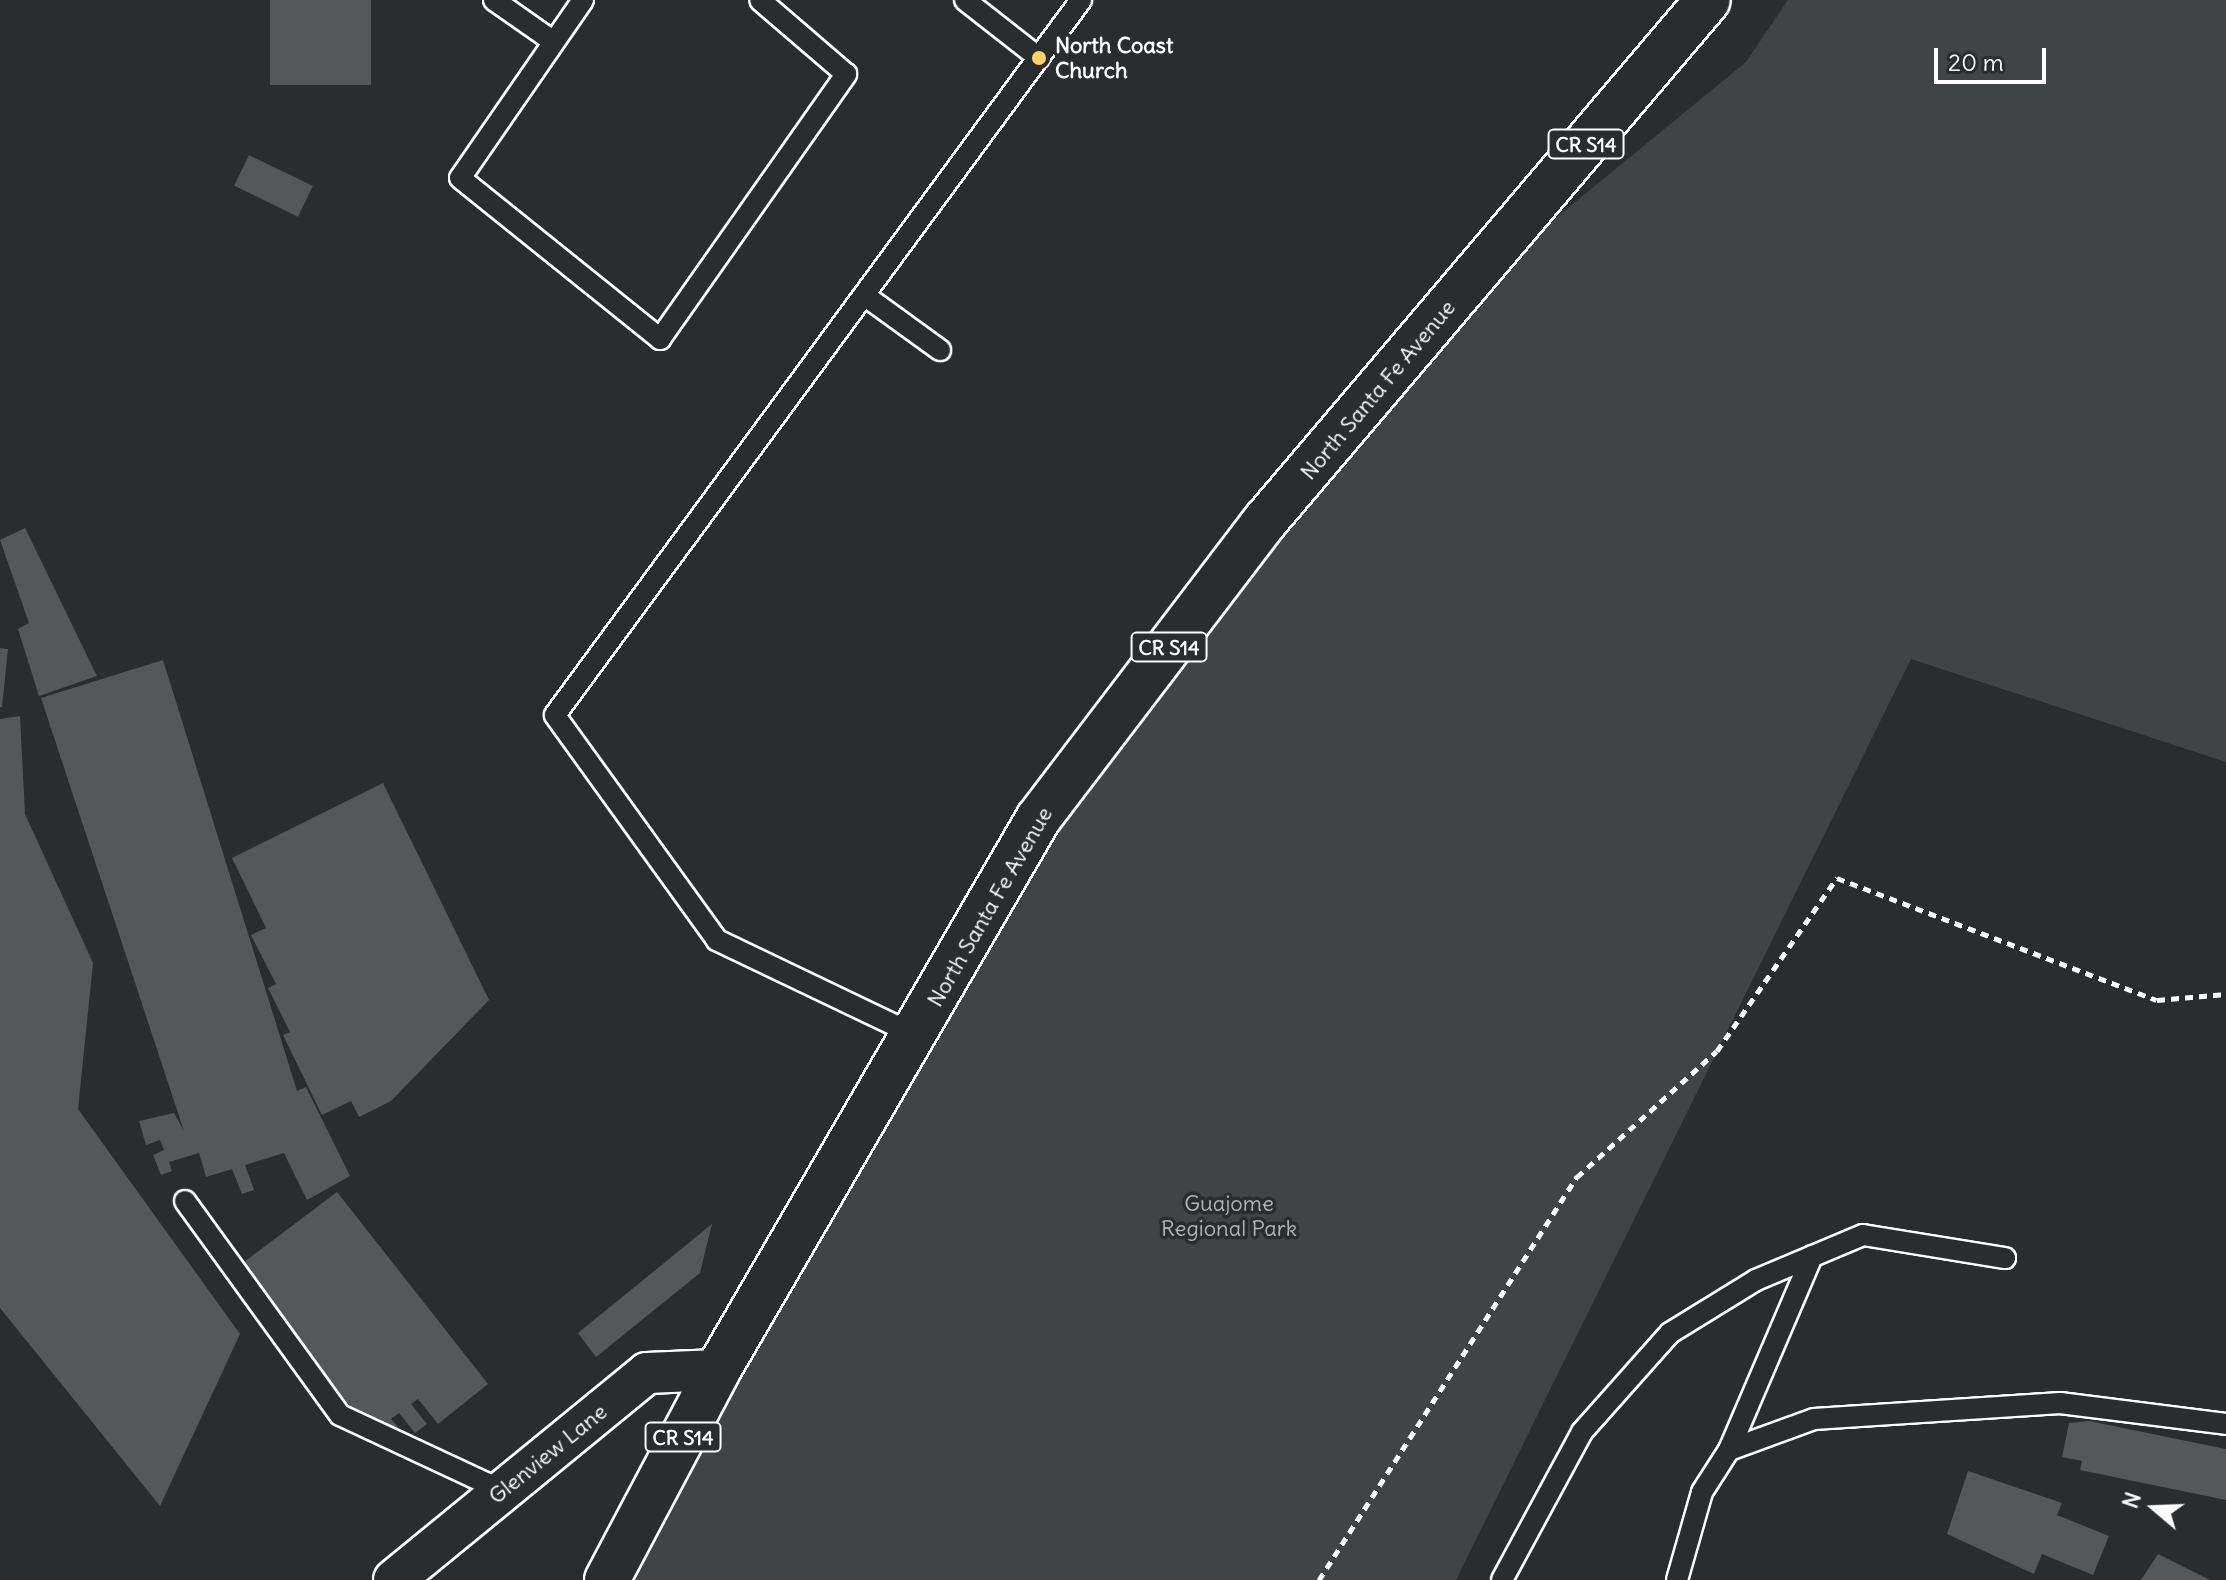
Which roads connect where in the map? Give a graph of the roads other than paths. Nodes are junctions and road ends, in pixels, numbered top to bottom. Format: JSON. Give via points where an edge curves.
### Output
{"nodes":[{"id":1,"x":494,"y":0,"type":"edge"},
{"id":2,"x":583,"y":0,"type":"edge"},
{"id":3,"x":760,"y":0,"type":"edge"},
{"id":4,"x":965,"y":0,"type":"edge"},
{"id":5,"x":1081,"y":0,"type":"edge"},
{"id":6,"x":1708,"y":0,"type":"edge"},
{"id":7,"x":554,"y":42,"type":"junction"},
{"id":8,"x":1039,"y":58,"type":"junction"},
{"id":9,"x":864,"y":295,"type":"junction"},
{"id":10,"x":940,"y":350,"type":"dead end"},
{"id":11,"x":915,"y":1035,"type":"junction"},
{"id":12,"x":185,"y":1201,"type":"dead end"},
{"id":13,"x":1812,"y":1256,"type":"junction"},
{"id":14,"x":2005,"y":1258,"type":"dead end"},
{"id":15,"x":718,"y":1370,"type":"junction"},
{"id":16,"x":2226,"y":1424,"type":"edge"},
{"id":17,"x":1729,"y":1450,"type":"junction"},
{"id":18,"x":503,"y":1491,"type":"junction"},
{"id":19,"x":394,"y":1580,"type":"edge"},
{"id":20,"x":607,"y":1580,"type":"edge"},
{"id":21,"x":1502,"y":1580,"type":"edge"},
{"id":22,"x":1677,"y":1580,"type":"edge"}],
"edges":[{"from":1,"to":7,"type":"lane"},
{"from":2,"to":7,"type":"lane"},
{"from":3,"to":7,"type":"lane","via":[[846,74],[660,339],[460,178]]},
{"from":4,"to":8,"type":"lane"},
{"from":5,"to":8,"type":"lane"},
{"from":6,"to":11,"type":"main road","name":"North Santa Fe Avenue","number":"CR S14","via":[[1266,520],[1038,819]]},
{"from":8,"to":9,"type":"lane"},
{"from":9,"to":10,"type":"lane"},
{"from":9,"to":11,"type":"lane","via":[[555,715],[717,940]]},
{"from":11,"to":15,"type":"main road","name":"North Santa Fe Avenue","number":"CR S14"},
{"from":12,"to":18,"type":"lane","via":[[340,1415]]},
{"from":13,"to":14,"type":"lane","via":[[1863,1235]]},
{"from":13,"to":17,"type":"lane"},
{"from":13,"to":21,"type":"lane","via":[[1756,1280],[1670,1333],[1582,1432]]},
{"from":15,"to":18,"type":"street","name":"Glenview Lane","via":[[647,1373]]},
{"from":15,"to":20,"type":"main road","name":"North Santa Fe Avenue","number":"CR S14"},
{"from":16,"to":17,"type":"lane","via":[[2060,1403],[1814,1419]]},
{"from":17,"to":22,"type":"lane","via":[[1702,1492]]},
{"from":18,"to":19,"type":"street","name":"Glenview Lane"}]}
